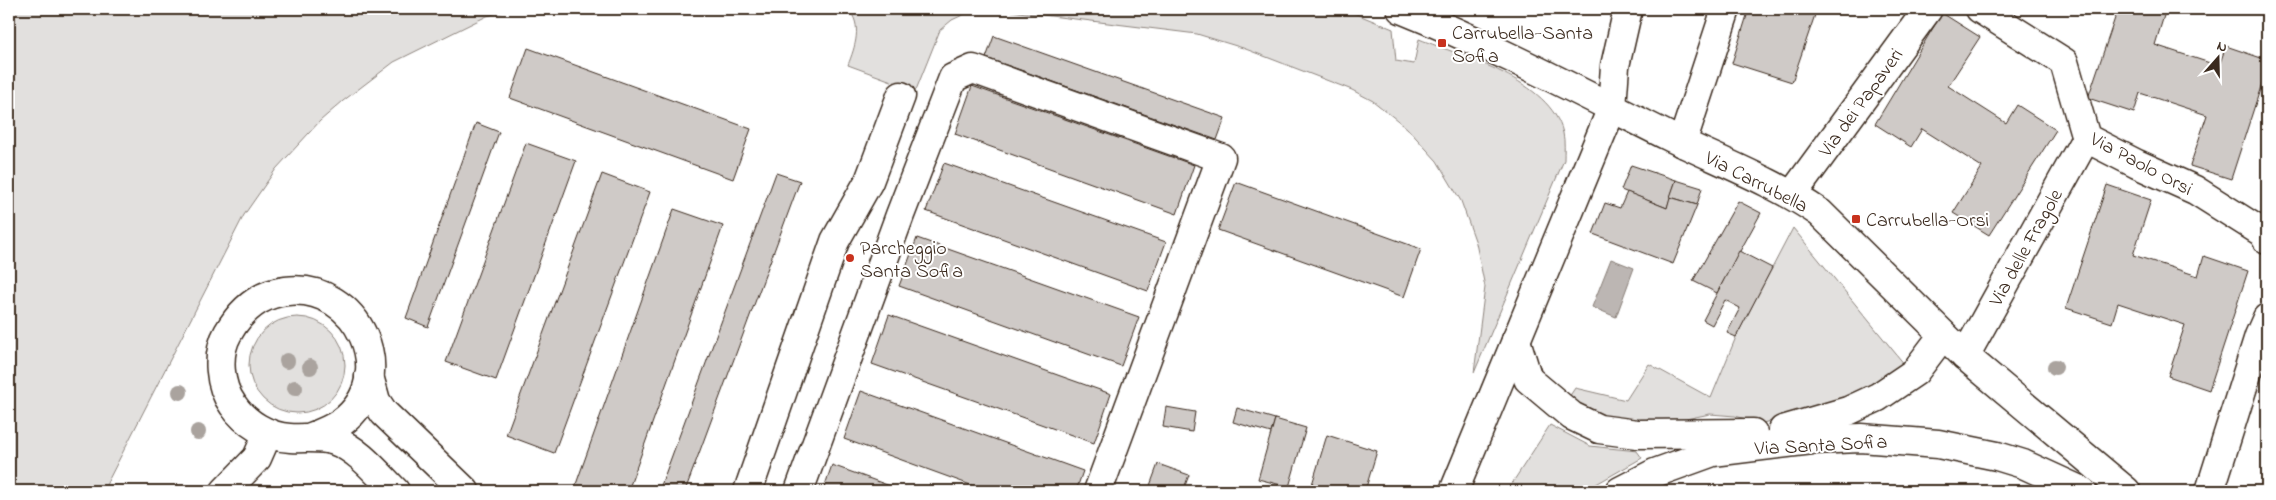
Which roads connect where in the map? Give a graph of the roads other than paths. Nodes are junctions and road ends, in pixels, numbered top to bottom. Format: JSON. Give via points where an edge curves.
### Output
{"nodes":[{"id":1,"x":1402,"y":9,"type":"edge"},
{"id":2,"x":1628,"y":9,"type":"edge"},
{"id":3,"x":1726,"y":9,"type":"edge"},
{"id":4,"x":1928,"y":9,"type":"edge"},
{"id":5,"x":1980,"y":9,"type":"edge"},
{"id":6,"x":901,"y":96,"type":"dead end"},
{"id":7,"x":1612,"y":108,"type":"junction"},
{"id":8,"x":2086,"y":138,"type":"junction"},
{"id":9,"x":1682,"y":143,"type":"junction"},
{"id":10,"x":1792,"y":195,"type":"junction"},
{"id":11,"x":2266,"y":231,"type":"edge"},
{"id":12,"x":2267,"y":318,"type":"edge"},
{"id":13,"x":1943,"y":335,"type":"junction"},
{"id":14,"x":1516,"y":340,"type":"junction"},
{"id":15,"x":1964,"y":356,"type":"junction"},
{"id":16,"x":369,"y":376,"type":"junction"},
{"id":17,"x":268,"y":433,"type":"junction"},
{"id":18,"x":1776,"y":433,"type":"junction"},
{"id":19,"x":311,"y":437,"type":"junction"},
{"id":20,"x":1713,"y":452,"type":"junction"},
{"id":21,"x":225,"y":491,"type":"edge"},
{"id":22,"x":395,"y":491,"type":"edge"},
{"id":23,"x":465,"y":491,"type":"edge"},
{"id":24,"x":748,"y":491,"type":"edge"},
{"id":25,"x":799,"y":491,"type":"edge"},
{"id":26,"x":1098,"y":491,"type":"edge"},
{"id":27,"x":1454,"y":491,"type":"edge"},
{"id":28,"x":1620,"y":491,"type":"edge"},
{"id":29,"x":2082,"y":491,"type":"edge"},
{"id":30,"x":2126,"y":491,"type":"edge"},
{"id":31,"x":2210,"y":491,"type":"edge"}],
"edges":[{"from":1,"to":7,"type":"main road","name":"Via Carrubella","via":[[1515,59]]},
{"from":2,"to":7,"type":"main road","via":[[1615,66]]},
{"from":3,"to":9,"type":"main road"},
{"from":4,"to":10,"type":"main road","name":"Via dei Papaveri"},
{"from":5,"to":8,"type":"main road","name":"Via Paolo Orsi","via":[[2064,62]]},
{"from":6,"to":24,"type":"main road","via":[[869,181],[835,242]]},
{"from":7,"to":9,"type":"main road","name":"Via Carrubella"},
{"from":7,"to":14,"type":"main road"},
{"from":8,"to":11,"type":"main road","name":"Via Paolo Orsi","via":[[2195,190]]},
{"from":8,"to":15,"type":"main road","name":"Via delle Fragole"},
{"from":9,"to":10,"type":"main road","name":"Via Carrubella"},
{"from":10,"to":13,"type":"main road","name":"Via Carrubella","via":[[1820,213]]},
{"from":12,"to":31,"type":"main road"},
{"from":13,"to":15,"type":"main road","name":"Via Carrubella"},
{"from":13,"to":18,"type":"main road","via":[[1915,372],[1878,398],[1848,412]]},
{"from":14,"to":18,"type":"main road","via":[[1528,379],[1572,416],[1599,429],[1637,434]]},
{"from":14,"to":27,"type":"main road"},
{"from":15,"to":30,"type":"main road","name":"Via Carrubella"},
{"from":16,"to":17,"type":"main road","via":[[365,338],[357,322],[341,305],[320,294],[297,289],[274,292],[253,302],[236,318],[225,338],[220,361],[223,384],[232,405],[248,422]]},
{"from":16,"to":19,"type":"main road","via":[[364,393],[343,421]]},
{"from":16,"to":23,"type":"main road","via":[[376,400],[384,413]]},
{"from":17,"to":19,"type":"main road","via":[[290,438]]},
{"from":17,"to":21,"type":"main road","via":[[257,458]]},
{"from":18,"to":20,"type":"main road"},
{"from":19,"to":22,"type":"main road","via":[[335,441],[358,455]]},
{"from":20,"to":28,"type":"main road","name":"Via Santa Sofia","via":[[1655,473]]},
{"from":20,"to":29,"type":"main road","name":"Via Santa Sofia","via":[[1812,440],[1900,440],[1971,450],[2023,464]]},
{"from":25,"to":26,"type":"main road","via":[[953,78],[973,69],[1221,158]]}]}
